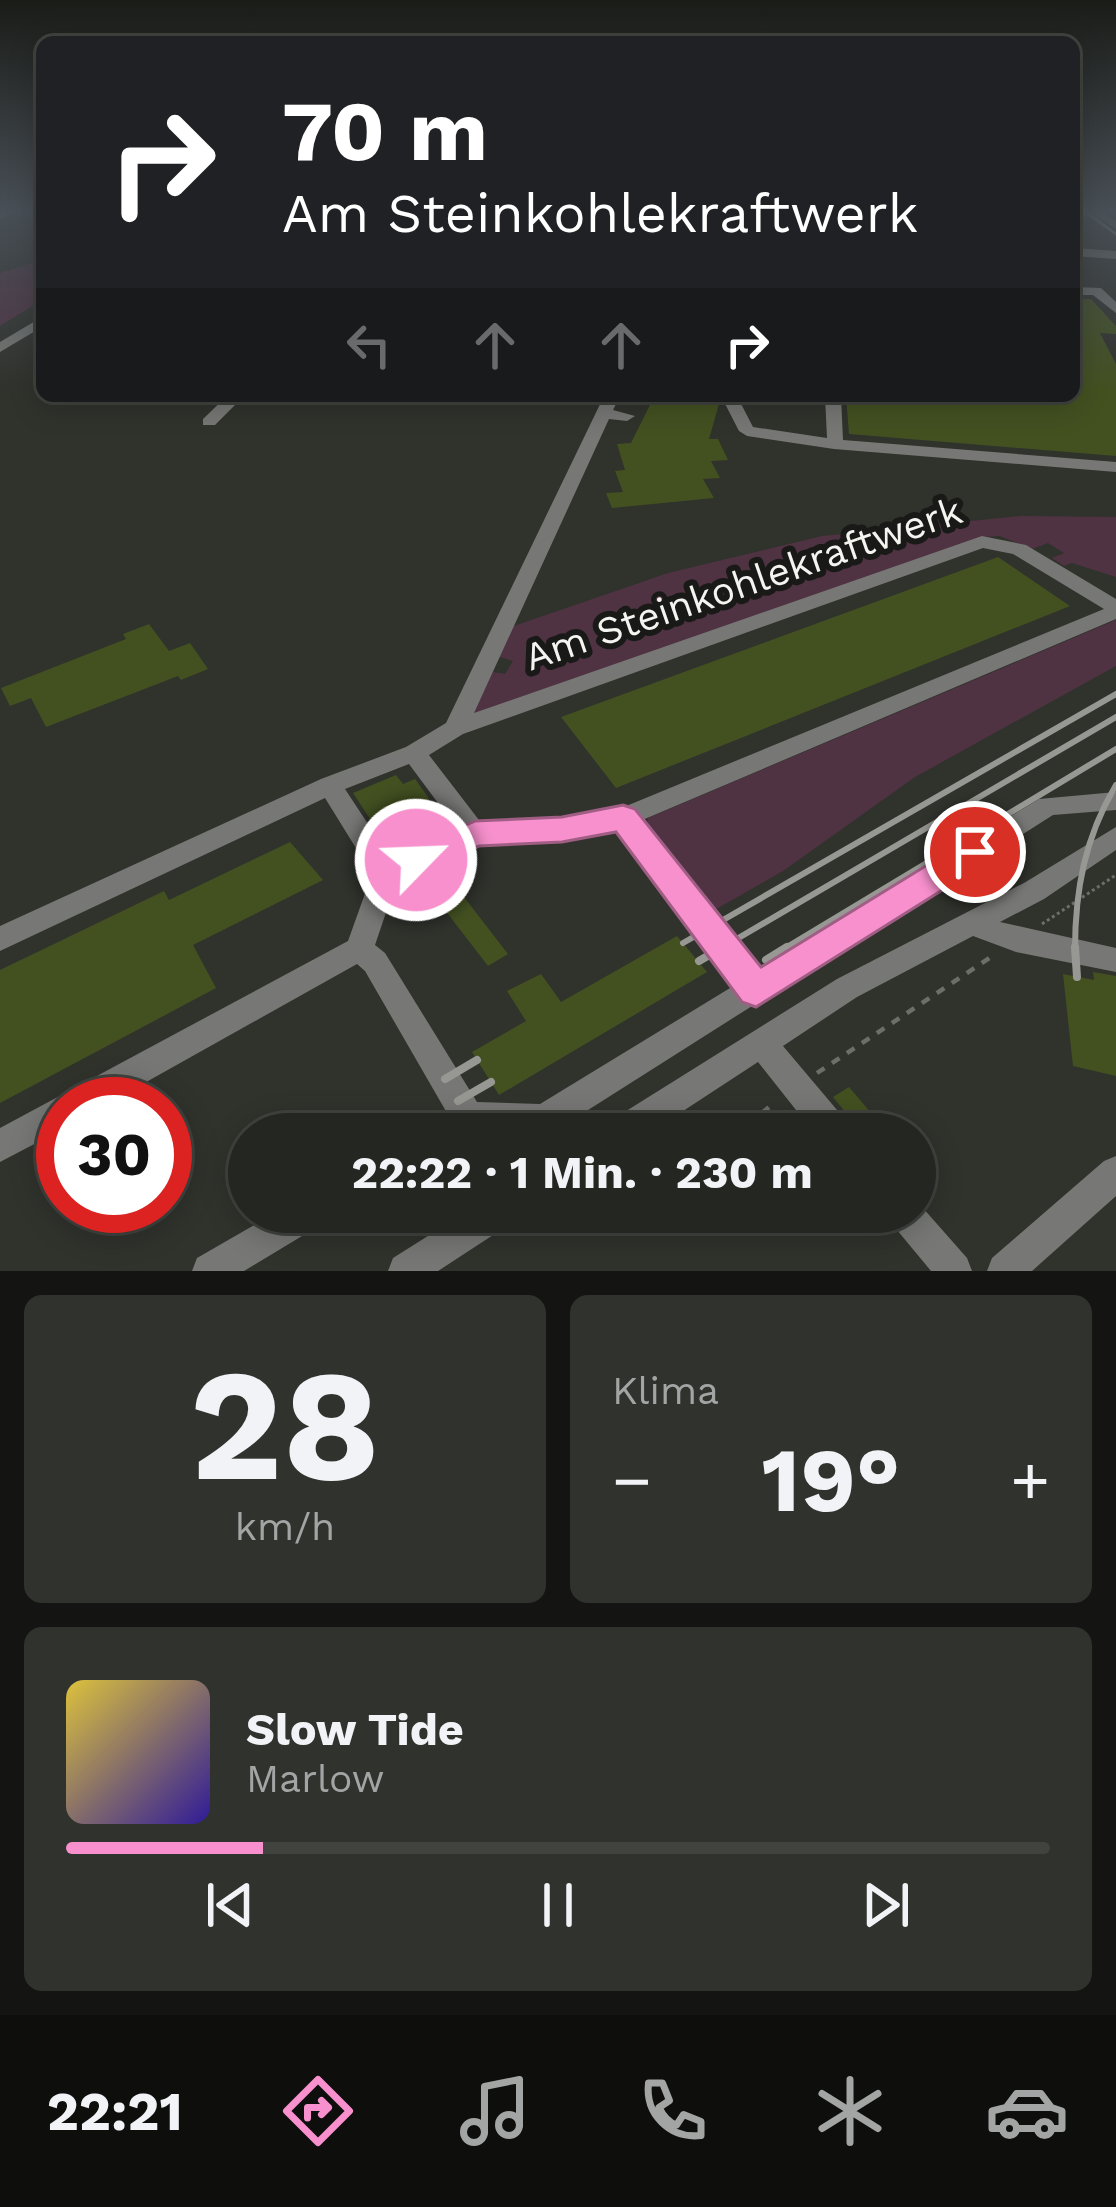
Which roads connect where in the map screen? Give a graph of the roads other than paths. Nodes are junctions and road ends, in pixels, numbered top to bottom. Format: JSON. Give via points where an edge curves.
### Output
{"nodes":[{"id":1,"x":1080,"y":291,"type":"edge"},
{"id":2,"x":1116,"y":310,"type":"edge"},
{"id":3,"x":36,"y":325,"type":"edge"},
{"id":4,"x":0,"y":348,"type":"edge"},
{"id":5,"x":230,"y":402,"type":"edge"},
{"id":6,"x":732,"y":402,"type":"edge"},
{"id":7,"x":832,"y":402,"type":"edge"},
{"id":8,"x":614,"y":408,"type":"edge"},
{"id":9,"x":209,"y":422,"type":"dead end"},
{"id":10,"x":835,"y":444,"type":"junction"},
{"id":11,"x":1116,"y":467,"type":"edge"},
{"id":12,"x":1116,"y":610,"type":"edge"},
{"id":13,"x":455,"y":728,"type":"junction"},
{"id":14,"x":414,"y":753,"type":"junction"},
{"id":15,"x":330,"y":785,"type":"junction"},
{"id":16,"x":1116,"y":801,"type":"edge"},
{"id":17,"x":623,"y":818,"type":"junction"},
{"id":18,"x":475,"y":834,"type":"junction"},
{"id":19,"x":1116,"y":837,"type":"edge"},
{"id":20,"x":386,"y":873,"type":"junction"},
{"id":21,"x":974,"y":924,"type":"junction"},
{"id":22,"x":0,"y":940,"type":"edge"},
{"id":23,"x":359,"y":950,"type":"junction"},
{"id":24,"x":1116,"y":960,"type":"edge"},
{"id":25,"x":756,"y":990,"type":"junction"},
{"id":26,"x":761,"y":1043,"type":"junction"},
{"id":27,"x":126,"y":1077,"type":"edge"},
{"id":28,"x":449,"y":1113,"type":"edge"},
{"id":29,"x":555,"y":1113,"type":"edge"},
{"id":30,"x":652,"y":1113,"type":"edge"},
{"id":31,"x":818,"y":1113,"type":"edge"},
{"id":32,"x":36,"y":1126,"type":"edge"},
{"id":33,"x":0,"y":1146,"type":"edge"},
{"id":34,"x":1116,"y":1173,"type":"edge"},
{"id":35,"x":274,"y":1233,"type":"edge"},
{"id":36,"x":465,"y":1233,"type":"edge"},
{"id":37,"x":922,"y":1233,"type":"edge"},
{"id":38,"x":210,"y":1271,"type":"edge"},
{"id":39,"x":406,"y":1271,"type":"edge"},
{"id":40,"x":954,"y":1271,"type":"edge"},
{"id":41,"x":1005,"y":1271,"type":"edge"}],
"edges":[{"from":1,"to":2,"type":"street","via":[[1096,291]]},
{"from":3,"to":4,"type":"street"},
{"from":5,"to":9,"type":"street"},
{"from":6,"to":10,"type":"street","via":[[747,431]]},
{"from":7,"to":10,"type":"street"},
{"from":8,"to":13,"type":"street","name":"Am Steinkohlekraftwerk"},
{"from":10,"to":11,"type":"street"},
{"from":12,"to":13,"type":"street","name":"Am Steinkohlekraftwerk","via":[[1019,549],[982,542]]},
{"from":12,"to":17,"type":"street","name":"Am Steinkohlekraftwerk"},
{"from":13,"to":14,"type":"street","name":"Am Steinkohlekraftwerk"},
{"from":14,"to":15,"type":"street","name":"Am Steinkohlekraftwerk"},
{"from":14,"to":18,"type":"street"},
{"from":15,"to":20,"type":"street"},
{"from":15,"to":22,"type":"street","name":"Am Steinkohlekraftwerk"},
{"from":16,"to":25,"type":"street","via":[[1048,806]]},
{"from":17,"to":18,"type":"street","name":"Am Steinkohlekraftwerk"},
{"from":17,"to":25,"type":"street"},
{"from":18,"to":20,"type":"street","name":"Am Steinkohlekraftwerk"},
{"from":19,"to":21,"type":"street"},
{"from":20,"to":23,"type":"street"},
{"from":21,"to":24,"type":"street"},
{"from":21,"to":26,"type":"street","via":[[847,988]]},
{"from":23,"to":27,"type":"street"},
{"from":23,"to":28,"type":"street","via":[[375,962]]},
{"from":25,"to":29,"type":"street"},
{"from":26,"to":30,"type":"street"},
{"from":26,"to":31,"type":"street"},
{"from":32,"to":33,"type":"street"},
{"from":34,"to":41,"type":"street"},
{"from":35,"to":38,"type":"street"},
{"from":36,"to":39,"type":"street"},
{"from":37,"to":40,"type":"street"}]}
